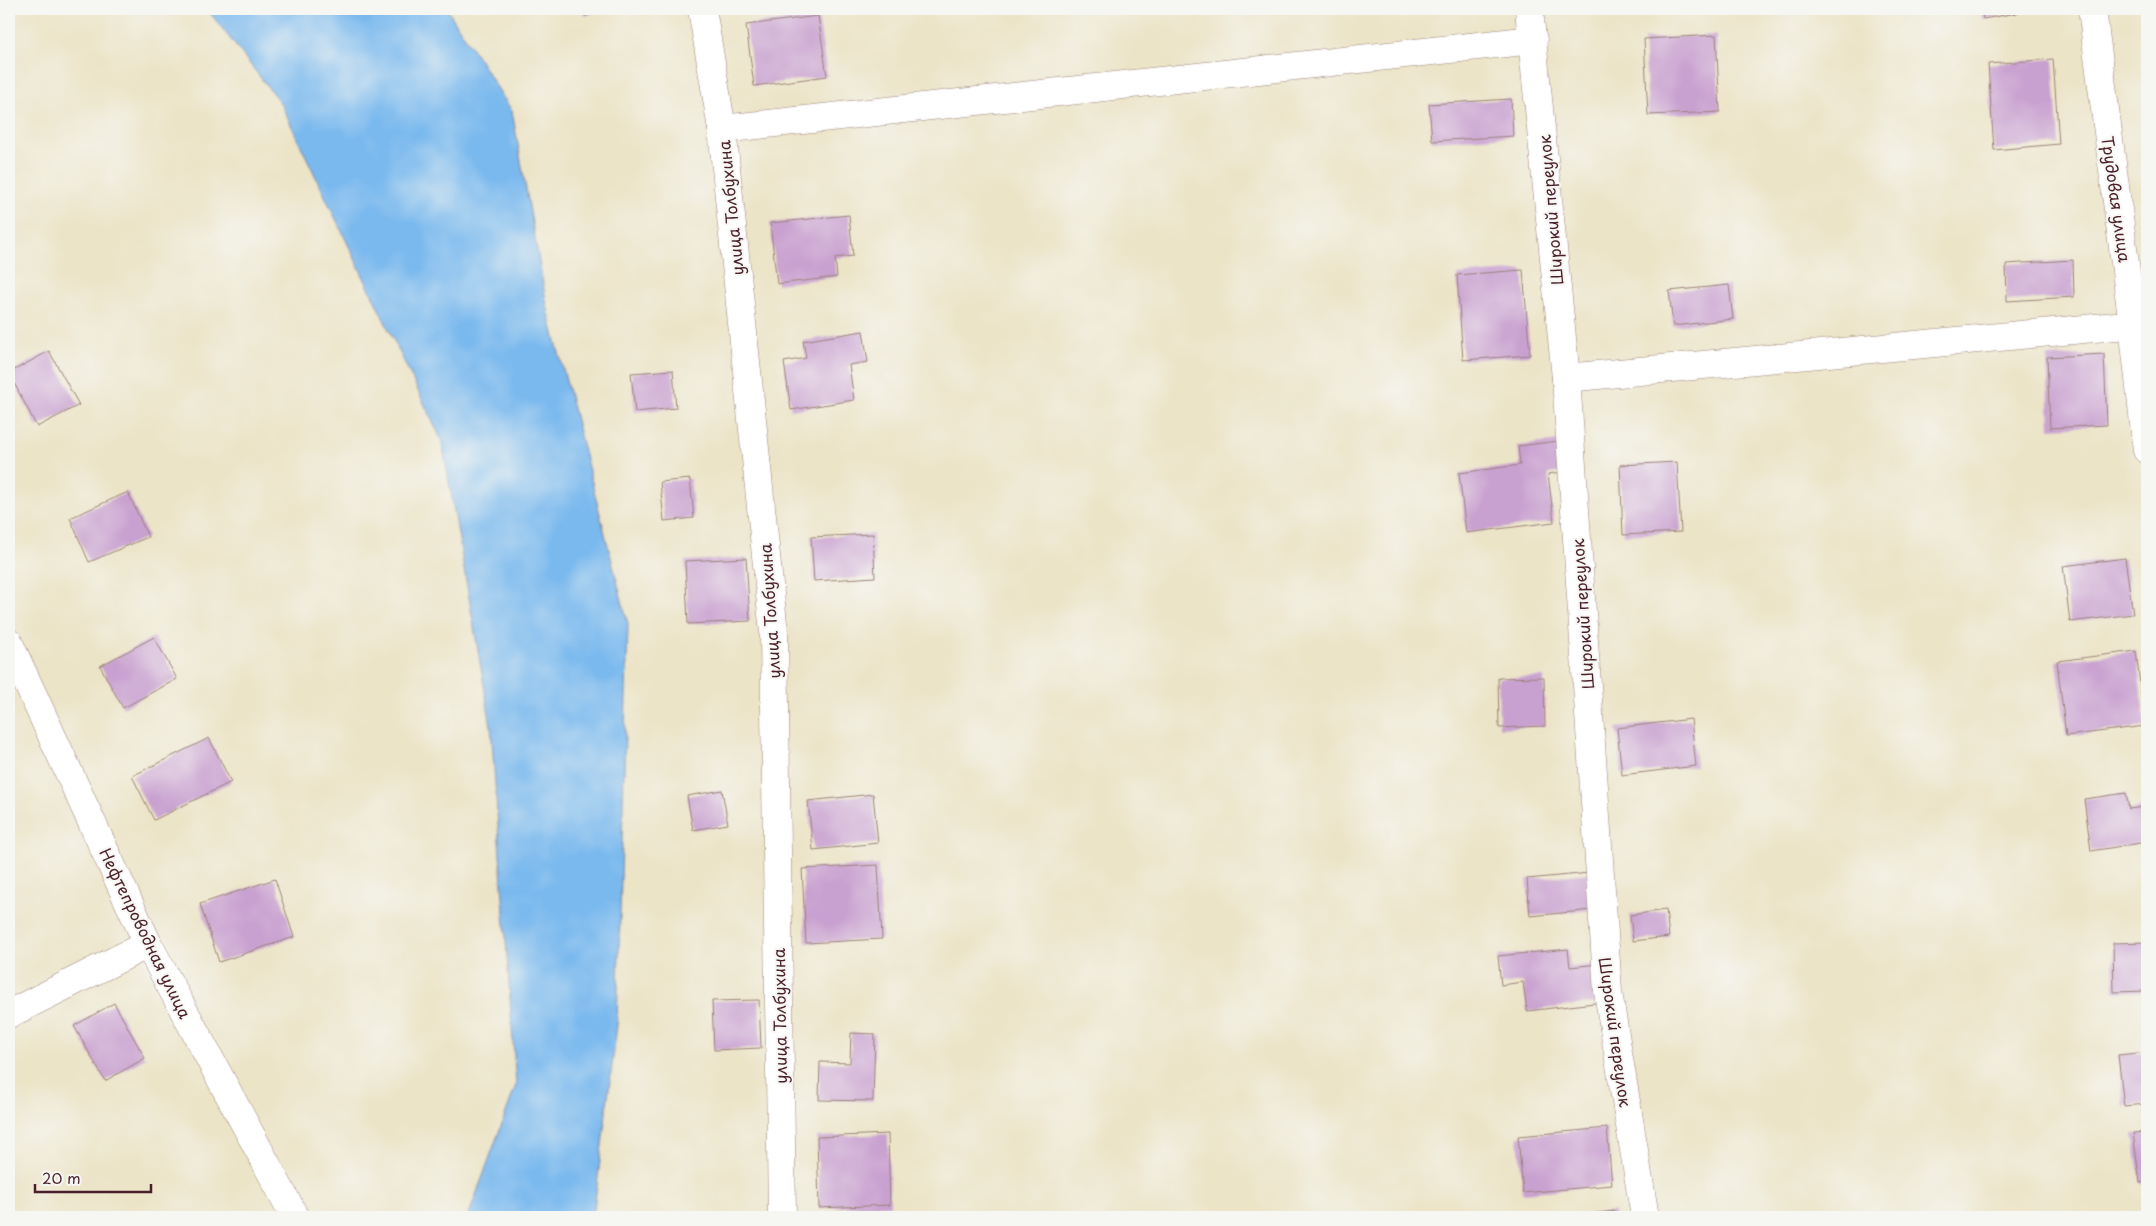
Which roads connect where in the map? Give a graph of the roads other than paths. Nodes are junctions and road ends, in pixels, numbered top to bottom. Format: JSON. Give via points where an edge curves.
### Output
{"nodes":[{"id":1,"x":702,"y":9,"type":"edge"},
{"id":2,"x":1529,"y":9,"type":"edge"},
{"id":3,"x":2092,"y":9,"type":"edge"},
{"id":4,"x":1533,"y":40,"type":"junction"},
{"id":5,"x":722,"y":129,"type":"junction"},
{"id":6,"x":2140,"y":324,"type":"edge"},
{"id":7,"x":1566,"y":378,"type":"junction"},
{"id":8,"x":2147,"y":450,"type":"edge"},
{"id":9,"x":9,"y":643,"type":"edge"},
{"id":10,"x":148,"y":944,"type":"junction"},
{"id":11,"x":9,"y":1014,"type":"edge"},
{"id":12,"x":295,"y":1217,"type":"edge"},
{"id":13,"x":782,"y":1217,"type":"edge"},
{"id":14,"x":1645,"y":1217,"type":"edge"}],
"edges":[{"from":1,"to":5,"type":"street","name":"улица Толбухина"},
{"from":2,"to":4,"type":"street","name":"Широкий переулок"},
{"from":3,"to":6,"type":"street","name":"Трудовая улица"},
{"from":4,"to":5,"type":"street"},
{"from":4,"to":7,"type":"street","name":"Широкий переулок"},
{"from":5,"to":13,"type":"street","name":"улица Толбухина","via":[[774,633]]},
{"from":6,"to":7,"type":"street"},
{"from":6,"to":8,"type":"street","name":"Трудовая улица"},
{"from":7,"to":14,"type":"street","name":"Широкий переулок","via":[[1608,992]]},
{"from":9,"to":10,"type":"street","name":"Нефтепроводная улица"},
{"from":10,"to":11,"type":"street"},
{"from":10,"to":12,"type":"street","name":"Нефтепроводная улица"}]}
